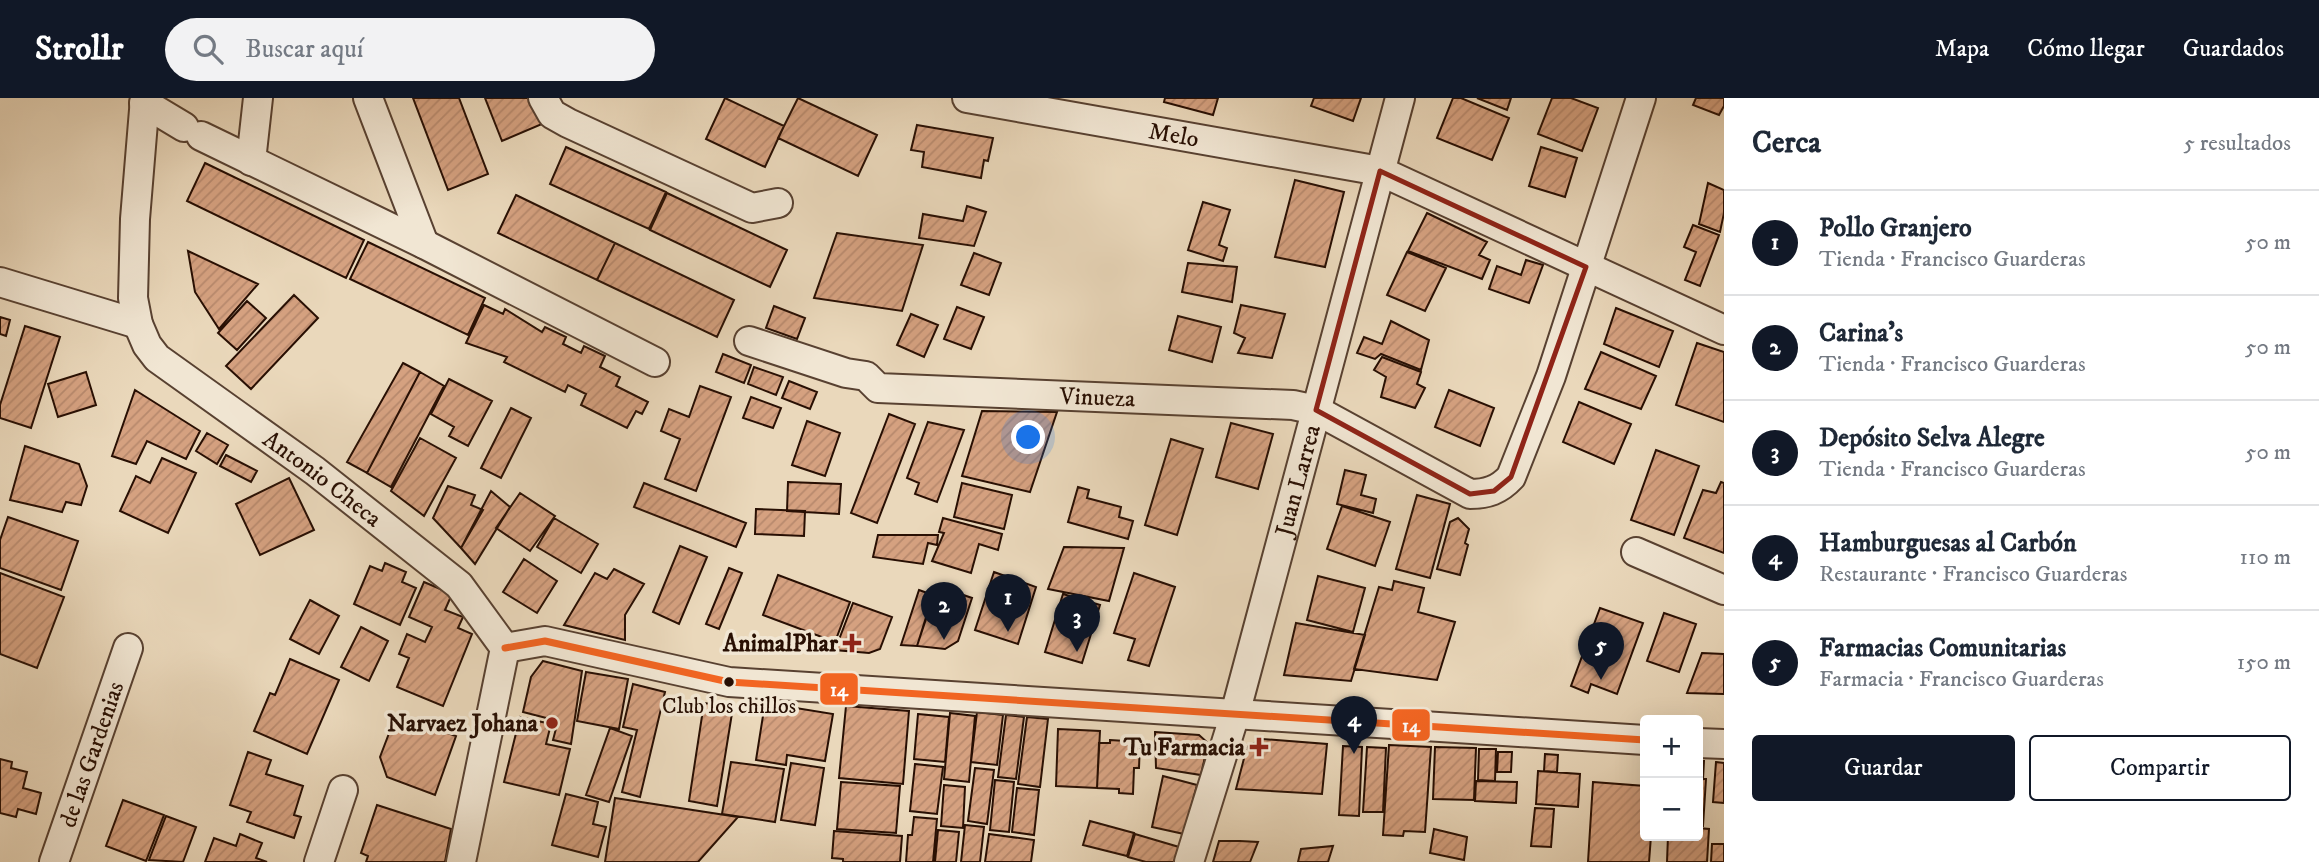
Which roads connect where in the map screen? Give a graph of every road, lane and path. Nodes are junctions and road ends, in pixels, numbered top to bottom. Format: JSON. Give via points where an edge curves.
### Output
{"nodes":[{"id":1,"x":258,"y":98,"type":"edge"},
{"id":2,"x":368,"y":98,"type":"edge"},
{"id":3,"x":543,"y":98,"type":"edge"},
{"id":4,"x":967,"y":98,"type":"edge"},
{"id":5,"x":1400,"y":98,"type":"edge"},
{"id":6,"x":1641,"y":98,"type":"edge"},
{"id":7,"x":144,"y":100,"type":"edge"},
{"id":8,"x":251,"y":161,"type":"junction"},
{"id":9,"x":1380,"y":170,"type":"junction"},
{"id":10,"x":778,"y":203,"type":"dead end"},
{"id":11,"x":424,"y":244,"type":"junction"},
{"id":12,"x":1586,"y":267,"type":"junction"},
{"id":13,"x":0,"y":282,"type":"edge"},
{"id":14,"x":138,"y":324,"type":"junction"},
{"id":15,"x":1724,"y":330,"type":"edge"},
{"id":16,"x":749,"y":341,"type":"dead end"},
{"id":17,"x":655,"y":362,"type":"dead end"},
{"id":18,"x":1315,"y":410,"type":"junction"},
{"id":19,"x":1636,"y":552,"type":"dead end"},
{"id":20,"x":1724,"y":590,"type":"edge"},
{"id":21,"x":505,"y":648,"type":"junction"},
{"id":22,"x":128,"y":649,"type":"dead end"},
{"id":23,"x":1235,"y":714,"type":"junction"},
{"id":24,"x":1640,"y":740,"type":"edge"},
{"id":25,"x":1703,"y":743,"type":"edge"},
{"id":26,"x":1724,"y":744,"type":"edge"},
{"id":27,"x":343,"y":790,"type":"dead end"},
{"id":28,"x":54,"y":862,"type":"edge"},
{"id":29,"x":319,"y":862,"type":"edge"},
{"id":30,"x":461,"y":862,"type":"edge"},
{"id":31,"x":1189,"y":862,"type":"edge"}],
"edges":[{"from":1,"to":8,"type":"street"},
{"from":2,"to":11,"type":"street"},
{"from":3,"to":10,"type":"street","via":[[552,114],[568,123],[752,208]]},
{"from":4,"to":9,"type":"street","name":"Melo"},
{"from":5,"to":9,"type":"street","name":"Juan Larrea"},
{"from":6,"to":12,"type":"street","name":"Vinueza"},
{"from":7,"to":8,"type":"street","via":[[192,132]]},
{"from":7,"to":14,"type":"street","name":"Antonio Checa","via":[[132,298]]},
{"from":8,"to":11,"type":"street"},
{"from":9,"to":12,"type":"street","name":"Melo"},
{"from":9,"to":18,"type":"street","name":"Juan Larrea"},
{"from":11,"to":17,"type":"street"},
{"from":12,"to":15,"type":"street","name":"Melo"},
{"from":12,"to":18,"type":"street","name":"Vinueza","via":[[1551,376],[1510,477],[1494,491],[1470,494]]},
{"from":13,"to":14,"type":"street"},
{"from":14,"to":21,"type":"street","name":"Antonio Checa","via":[[157,358],[315,471],[459,585]]},
{"from":16,"to":18,"type":"street","name":"Vinueza","via":[[866,376],[878,388],[1293,405]]},
{"from":18,"to":23,"type":"street","name":"Juan Larrea"},
{"from":19,"to":20,"type":"street"},
{"from":21,"to":23,"type":"street","via":[[545,641],[729,681]]},
{"from":21,"to":30,"type":"street"},
{"from":22,"to":28,"type":"street","name":"de las Gardenias"},
{"from":23,"to":24,"type":"street"},
{"from":23,"to":31,"type":"street","name":"Juan Larrea"},
{"from":25,"to":26,"type":"street"},
{"from":27,"to":29,"type":"street"}]}
